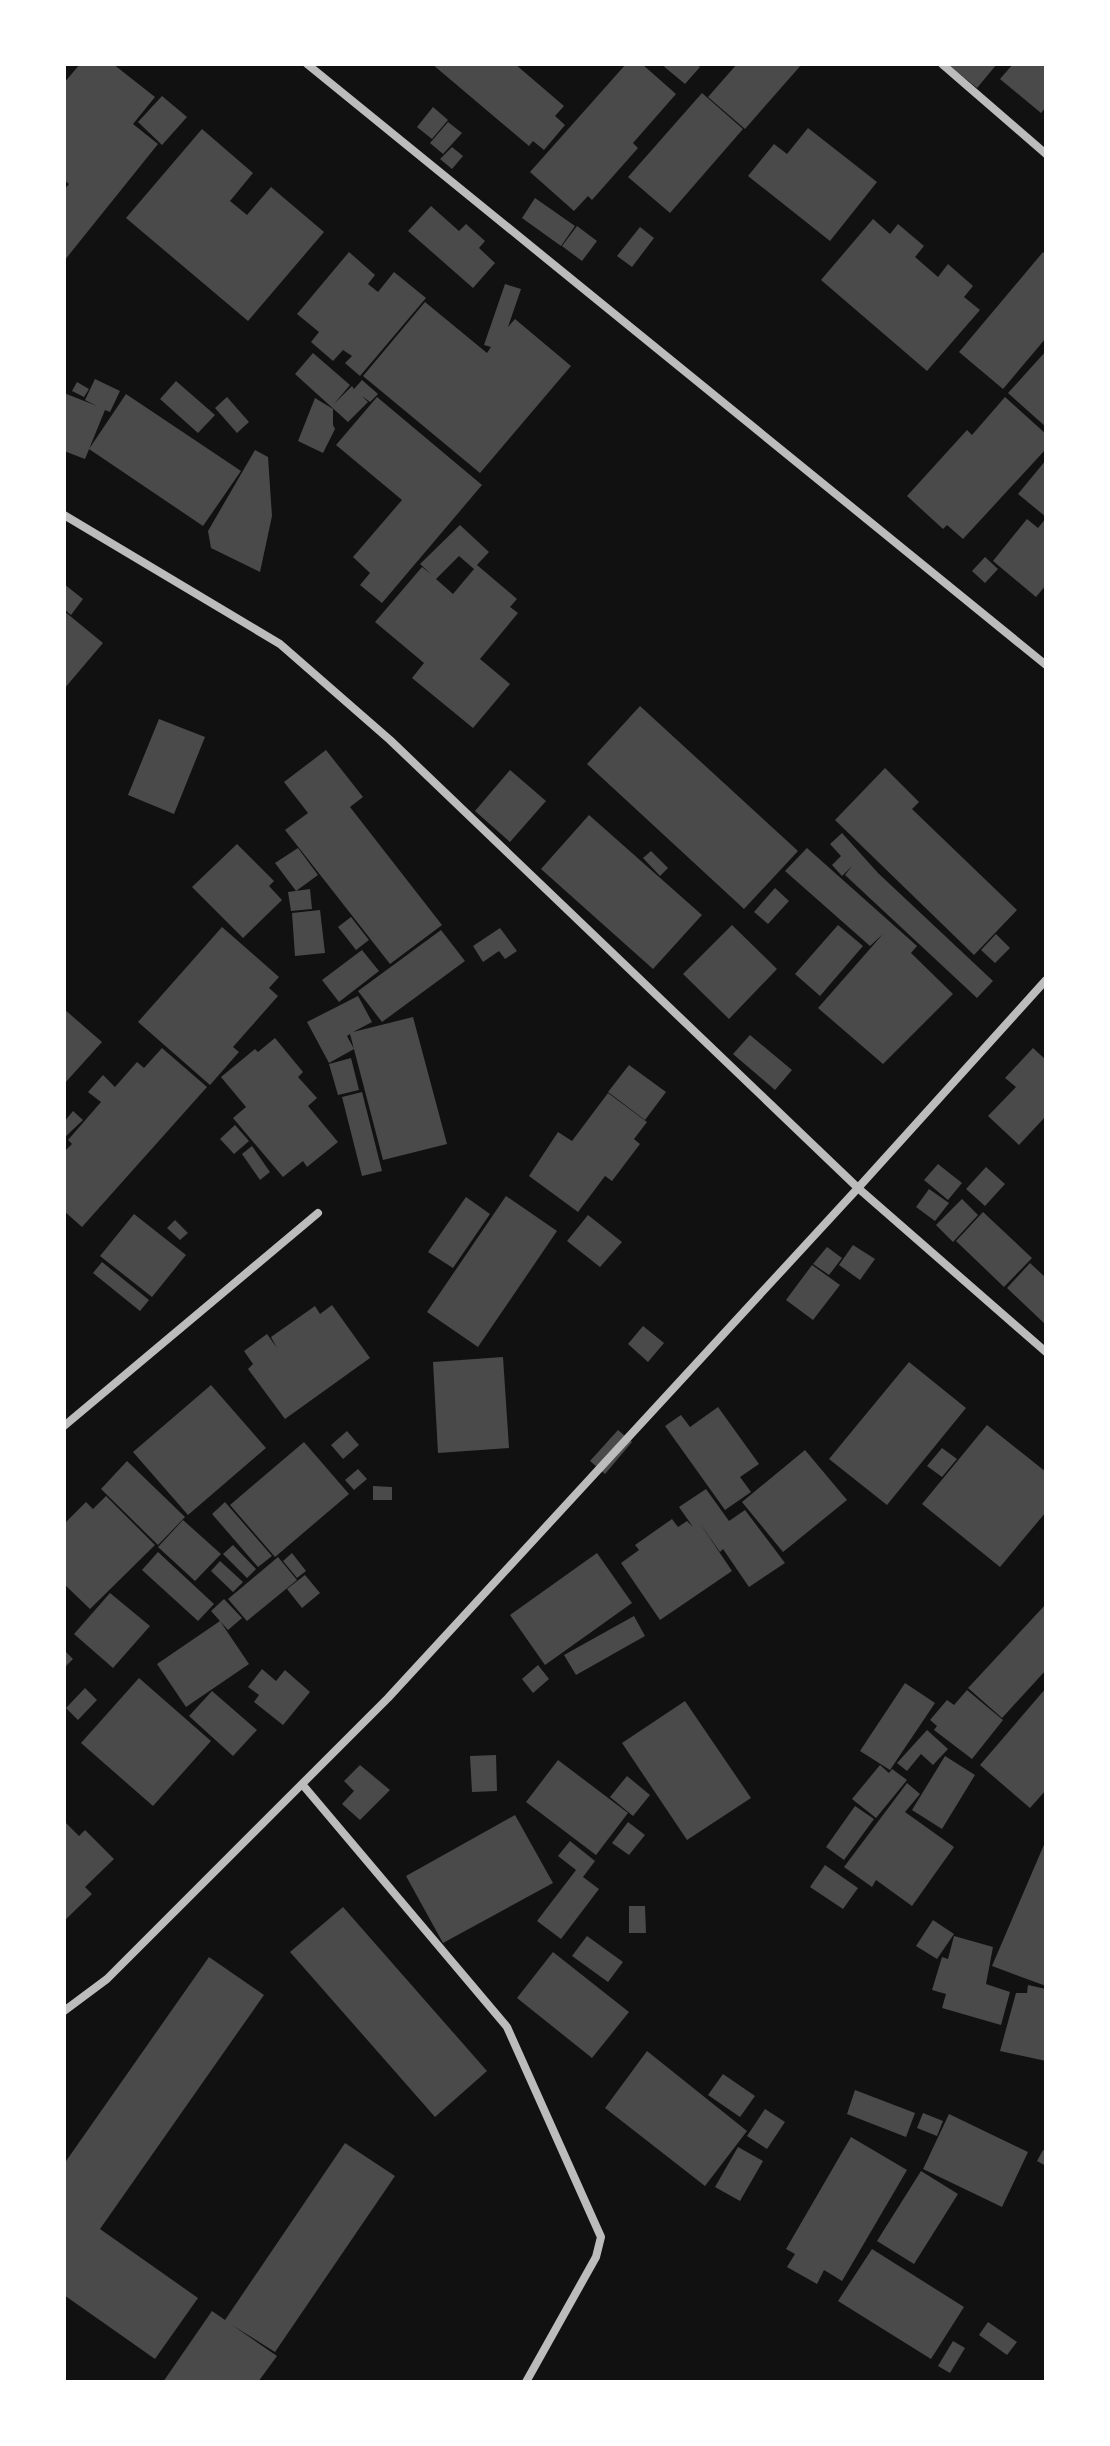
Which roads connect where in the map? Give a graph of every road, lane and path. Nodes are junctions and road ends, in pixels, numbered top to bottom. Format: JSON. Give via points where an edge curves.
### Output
{"nodes":[{"id":1,"x":307,"y":64,"type":"edge"},
{"id":2,"x":942,"y":64,"type":"edge"},
{"id":3,"x":1046,"y":154,"type":"edge"},
{"id":4,"x":64,"y":515,"type":"edge"},
{"id":5,"x":1046,"y":665,"type":"edge"},
{"id":6,"x":1046,"y":980,"type":"edge"},
{"id":7,"x":858,"y":1188,"type":"junction"},
{"id":8,"x":318,"y":1213,"type":"dead end"},
{"id":9,"x":1046,"y":1352,"type":"edge"},
{"id":10,"x":64,"y":1426,"type":"edge"},
{"id":11,"x":302,"y":1784,"type":"junction"},
{"id":12,"x":64,"y":2011,"type":"edge"},
{"id":13,"x":526,"y":2382,"type":"edge"}],
"edges":[{"from":1,"to":5,"type":"street"},
{"from":2,"to":3,"type":"street"},
{"from":4,"to":7,"type":"street","via":[[280,644],[390,740]]},
{"from":6,"to":7,"type":"street"},
{"from":7,"to":9,"type":"street"},
{"from":7,"to":11,"type":"street","via":[[388,1698]]},
{"from":8,"to":10,"type":"street"},
{"from":11,"to":12,"type":"street","via":[[107,1979]]},
{"from":11,"to":13,"type":"street","via":[[507,2027],[601,2237],[596,2257]]}]}
